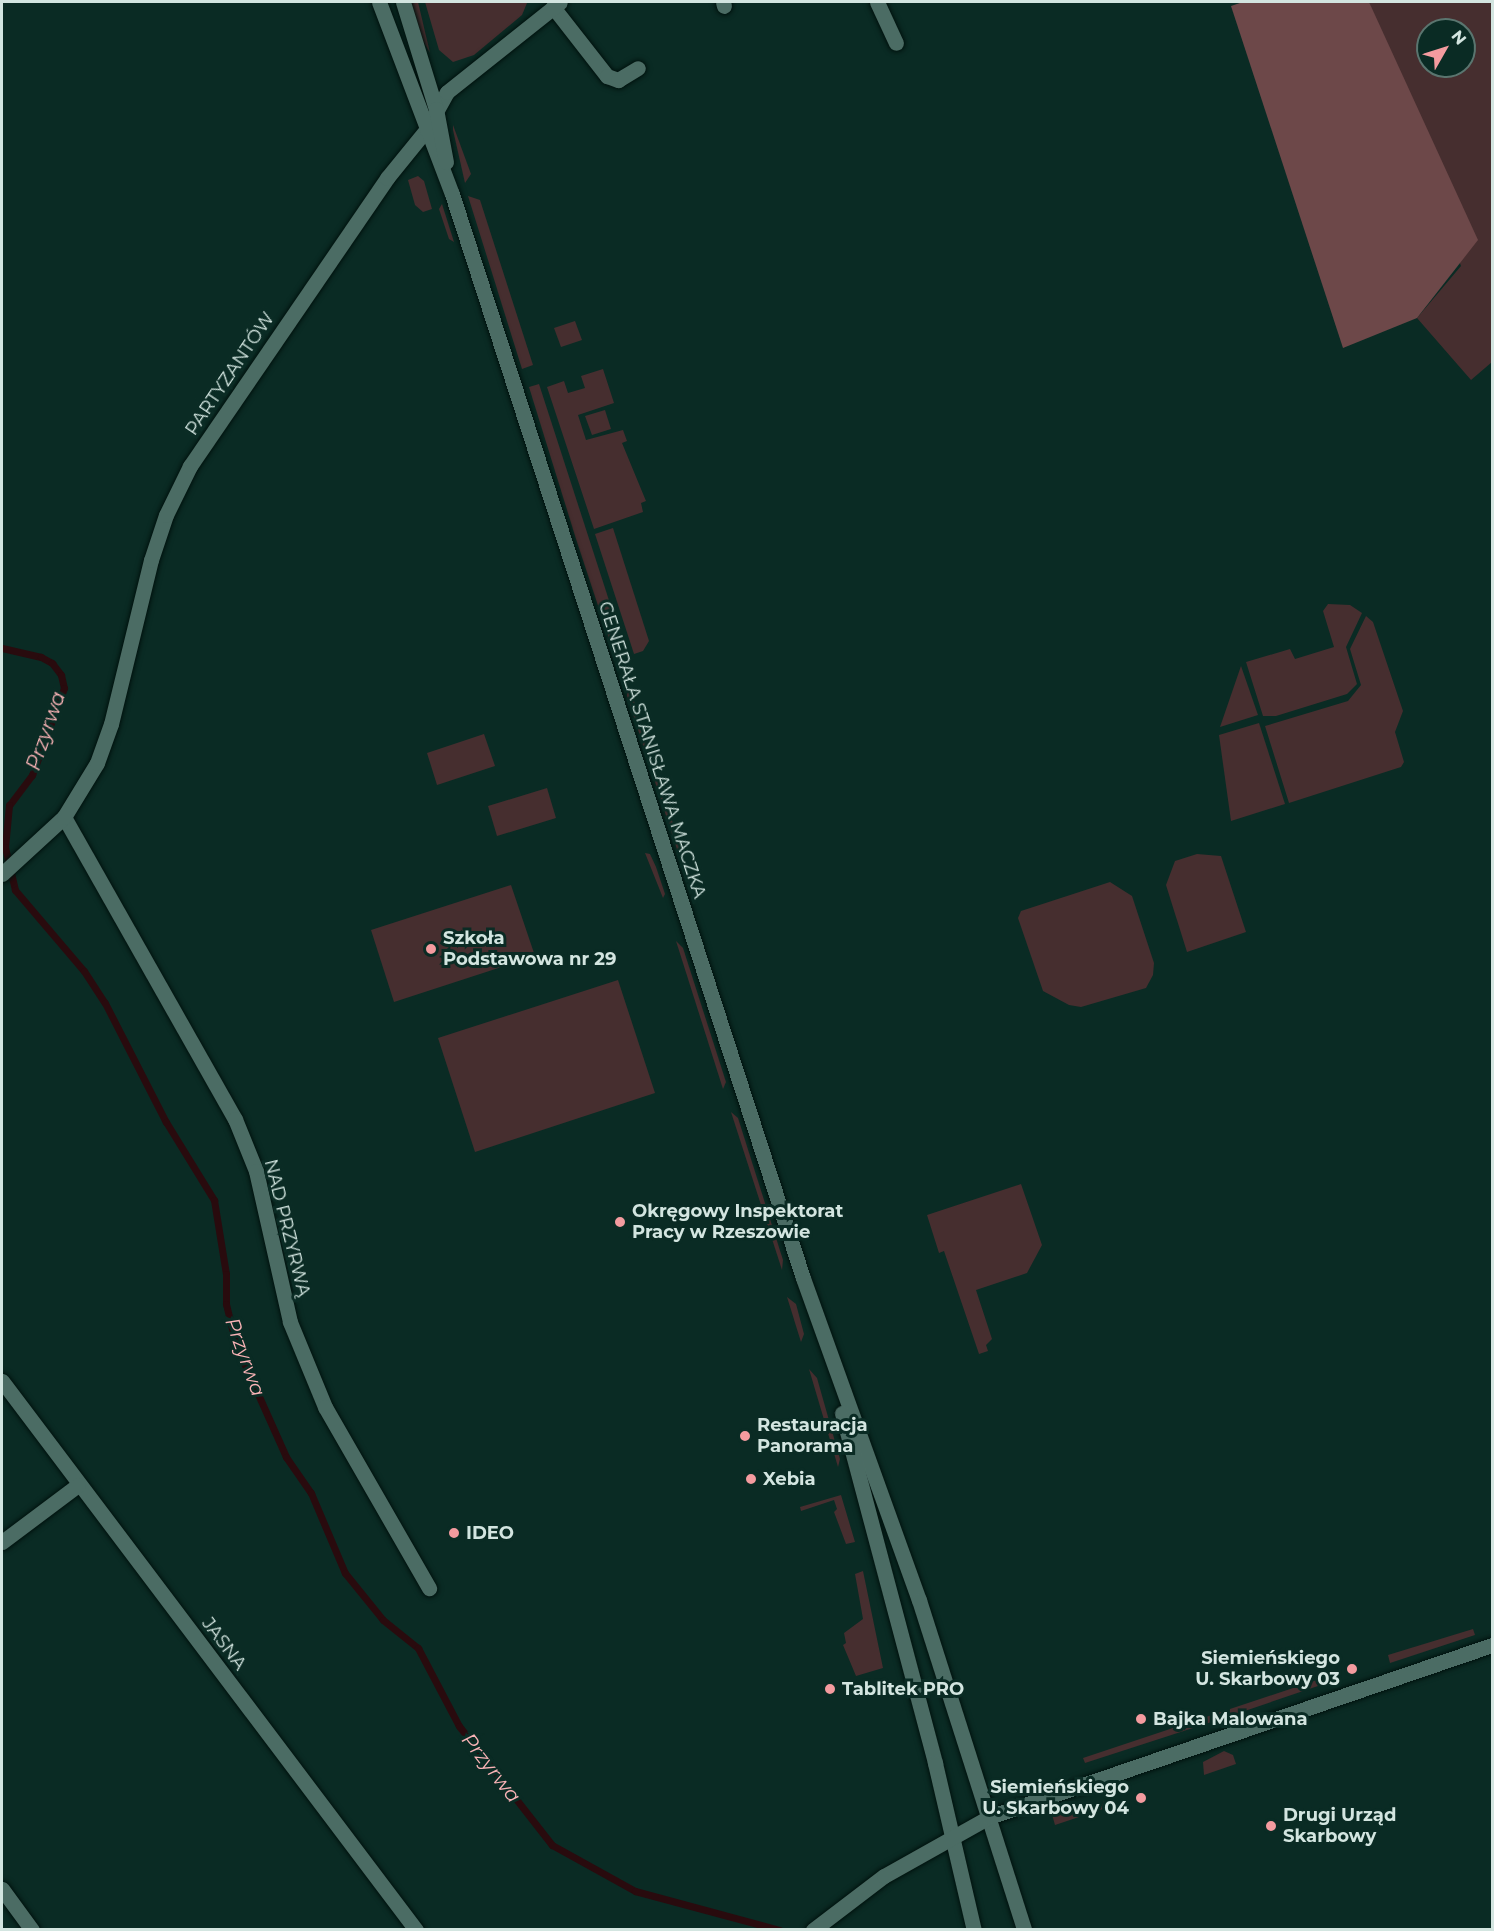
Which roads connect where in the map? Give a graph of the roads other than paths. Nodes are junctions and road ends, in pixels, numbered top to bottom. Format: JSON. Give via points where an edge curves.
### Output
{"nodes":[{"id":1,"x":379,"y":2,"type":"edge"},
{"id":2,"x":403,"y":2,"type":"edge"},
{"id":3,"x":877,"y":2,"type":"edge"},
{"id":4,"x":556,"y":4,"type":"edge"},
{"id":5,"x":896,"y":44,"type":"dead end"},
{"id":6,"x":638,"y":68,"type":"dead end"},
{"id":7,"x":436,"y":109,"type":"junction"},
{"id":8,"x":426,"y":130,"type":"junction"},
{"id":9,"x":452,"y":194,"type":"junction"},
{"id":10,"x":64,"y":817,"type":"junction"},
{"id":11,"x":2,"y":874,"type":"edge"},
{"id":12,"x":816,"y":1317,"type":"junction"},
{"id":13,"x":2,"y":1381,"type":"edge"},
{"id":14,"x":78,"y":1485,"type":"junction"},
{"id":15,"x":2,"y":1542,"type":"edge"},
{"id":16,"x":429,"y":1588,"type":"dead end"},
{"id":17,"x":1492,"y":1645,"type":"edge"},
{"id":18,"x":989,"y":1817,"type":"junction"},
{"id":19,"x":951,"y":1836,"type":"junction"},
{"id":20,"x":2,"y":1888,"type":"edge"},
{"id":21,"x":32,"y":1929,"type":"edge"},
{"id":22,"x":416,"y":1929,"type":"edge"},
{"id":23,"x":813,"y":1929,"type":"edge"},
{"id":24,"x":974,"y":1929,"type":"edge"},
{"id":25,"x":1024,"y":1929,"type":"edge"}],
"edges":[{"from":1,"to":8,"type":"street","name":"GENERAŁA STANISŁAWA MACZKA"},
{"from":2,"to":7,"type":"street","name":"GENERAŁA STANISŁAWA MACZKA"},
{"from":3,"to":5,"type":"street"},
{"from":4,"to":6,"type":"street","via":[[613,80]]},
{"from":4,"to":7,"type":"street","name":"PARTYZANTÓW","via":[[447,92]]},
{"from":7,"to":8,"type":"street","name":"PARTYZANTÓW"},
{"from":7,"to":9,"type":"street","name":"GENERAŁA STANISŁAWA MACZKA"},
{"from":8,"to":9,"type":"street","name":"GENERAŁA STANISŁAWA MACZKA"},
{"from":8,"to":10,"type":"street","name":"PARTYZANTÓW","via":[[391,172],[190,466],[166,514],[151,560],[105,742],[84,789]]},
{"from":9,"to":12,"type":"street","name":"GENERAŁA STANISŁAWA MACZKA"},
{"from":10,"to":11,"type":"street","name":"PARTYZANTÓW"},
{"from":10,"to":16,"type":"street","name":"NAD PRZYRWĄ","via":[[235,1119],[256,1171],[290,1322],[325,1407]]},
{"from":12,"to":18,"type":"street","name":"GENERAŁA STANISŁAWA MACZKA","via":[[919,1600]]},
{"from":12,"to":19,"type":"street","name":"GENERAŁA STANISŁAWA MACZKA","via":[[935,1762]]},
{"from":13,"to":14,"type":"street","name":"JASNA"},
{"from":14,"to":15,"type":"street"},
{"from":14,"to":22,"type":"street","name":"JASNA"},
{"from":17,"to":18,"type":"street"},
{"from":18,"to":19,"type":"street"},
{"from":18,"to":25,"type":"street","name":"GENERAŁA STANISŁAWA MACZKA"},
{"from":19,"to":23,"type":"street","via":[[858,1894]]},
{"from":19,"to":24,"type":"street","name":"GENERAŁA STANISŁAWA MACZKA"},
{"from":20,"to":21,"type":"street"}]}
